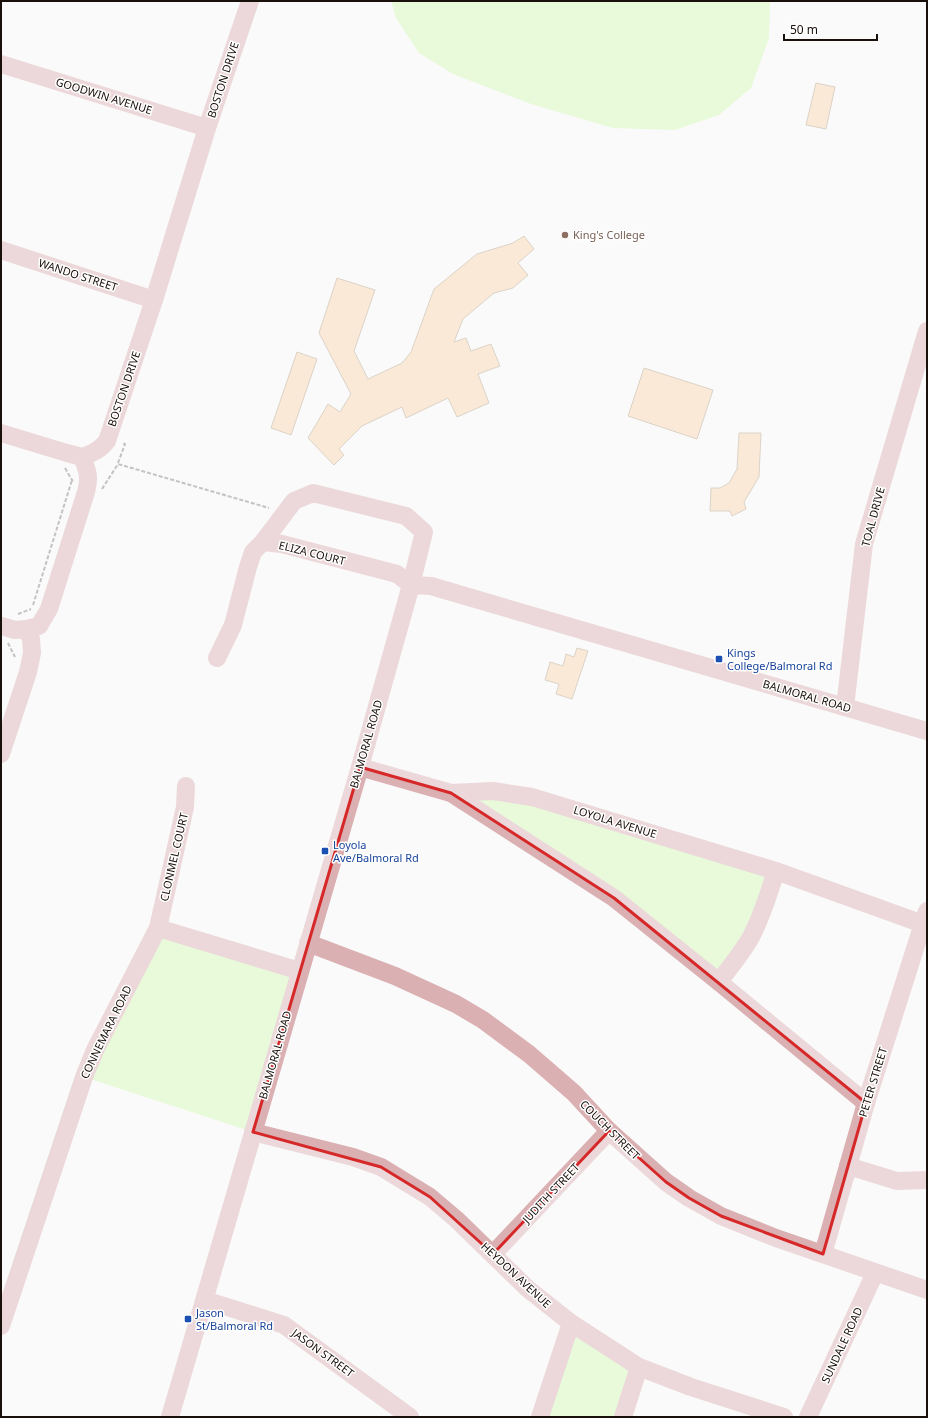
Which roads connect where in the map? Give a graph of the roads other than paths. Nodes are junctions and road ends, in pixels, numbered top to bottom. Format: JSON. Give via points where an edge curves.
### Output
{"nodes":[{"id":1,"x":250,"y":1,"type":"edge"},
{"id":2,"x":1,"y":64,"type":"edge"},
{"id":3,"x":207,"y":128,"type":"junction"},
{"id":4,"x":1,"y":250,"type":"edge"},
{"id":5,"x":154,"y":300,"type":"junction"},
{"id":6,"x":927,"y":332,"type":"edge"},
{"id":7,"x":921,"y":372,"type":"edge"},
{"id":8,"x":1,"y":432,"type":"edge"},
{"id":9,"x":82,"y":457,"type":"junction"},
{"id":10,"x":263,"y":542,"type":"junction"},
{"id":11,"x":411,"y":585,"type":"junction"},
{"id":12,"x":13,"y":628,"type":"edge"},
{"id":13,"x":217,"y":658,"type":"dead end"},
{"id":14,"x":845,"y":707,"type":"junction"},
{"id":15,"x":927,"y":731,"type":"edge"},
{"id":16,"x":1,"y":754,"type":"edge"},
{"id":17,"x":360,"y":767,"type":"junction"},
{"id":18,"x":186,"y":786,"type":"dead end"},
{"id":19,"x":451,"y":793,"type":"junction"},
{"id":20,"x":776,"y":871,"type":"junction"},
{"id":21,"x":925,"y":917,"type":"edge"},
{"id":22,"x":158,"y":928,"type":"junction"},
{"id":23,"x":308,"y":943,"type":"junction"},
{"id":24,"x":300,"y":971,"type":"junction"},
{"id":25,"x":719,"y":982,"type":"junction"},
{"id":26,"x":866,"y":1103,"type":"junction"},
{"id":27,"x":609,"y":1131,"type":"junction"},
{"id":28,"x":253,"y":1132,"type":"junction"},
{"id":29,"x":848,"y":1166,"type":"junction"},
{"id":30,"x":927,"y":1180,"type":"edge"},
{"id":31,"x":493,"y":1254,"type":"junction"},
{"id":32,"x":823,"y":1254,"type":"junction"},
{"id":33,"x":875,"y":1273,"type":"junction"},
{"id":34,"x":927,"y":1290,"type":"edge"},
{"id":35,"x":205,"y":1300,"type":"junction"},
{"id":36,"x":571,"y":1323,"type":"junction"},
{"id":37,"x":1,"y":1326,"type":"edge"},
{"id":38,"x":639,"y":1367,"type":"junction"},
{"id":39,"x":170,"y":1417,"type":"edge"},
{"id":40,"x":410,"y":1417,"type":"edge"},
{"id":41,"x":540,"y":1417,"type":"edge"},
{"id":42,"x":623,"y":1417,"type":"edge"},
{"id":43,"x":784,"y":1417,"type":"edge"},
{"id":44,"x":808,"y":1417,"type":"edge"}],
"edges":[{"from":1,"to":3,"type":"street","name":"BOSTON DRIVE"},
{"from":2,"to":3,"type":"street","name":"GOODWIN AVENUE"},
{"from":3,"to":5,"type":"street","name":"BOSTON DRIVE"},
{"from":4,"to":5,"type":"street","name":"WANDO STREET"},
{"from":5,"to":9,"type":"street","name":"BOSTON DRIVE","via":[[107,441],[102,448]]},
{"from":6,"to":7,"type":"street","name":"TOAL DRIVE"},
{"from":7,"to":14,"type":"street","name":"TOAL DRIVE","via":[[864,544]]},
{"from":8,"to":9,"type":"street"},
{"from":9,"to":12,"type":"street","via":[[89,482],[80,482],[49,609],[39,626]]},
{"from":10,"to":11,"type":"street","name":"ELIZA COURT","via":[[282,544],[397,574]]},
{"from":10,"to":11,"type":"street","via":[[294,501],[313,493],[406,516],[424,532]]},
{"from":10,"to":13,"type":"street","name":"ELIZA COURT","via":[[253,552],[233,625]]},
{"from":11,"to":14,"type":"street","name":"BALMORAL ROAD","via":[[431,586]]},
{"from":11,"to":17,"type":"street","name":"BALMORAL ROAD"},
{"from":12,"to":16,"type":"street","via":[[31,639],[32,653]]},
{"from":14,"to":15,"type":"street","name":"BALMORAL ROAD"},
{"from":17,"to":19,"type":"street","name":"LOYOLA AVENUE"},
{"from":17,"to":23,"type":"street","name":"BALMORAL ROAD"},
{"from":18,"to":22,"type":"street","name":"CLONMEL COURT","via":[[185,807]]},
{"from":19,"to":20,"type":"street","name":"LOYOLA AVENUE","via":[[493,791],[532,797]]},
{"from":19,"to":25,"type":"street","name":"LOYOLA AVENUE","via":[[614,898]]},
{"from":20,"to":21,"type":"street","name":"LOYOLA AVENUE"},
{"from":20,"to":25,"type":"street","via":[[751,937]]},
{"from":21,"to":26,"type":"street","name":"PETER STREET"},
{"from":22,"to":24,"type":"street"},
{"from":22,"to":37,"type":"street","name":"CONNEMARA ROAD","via":[[95,1050],[84,1077]]},
{"from":23,"to":24,"type":"street","name":"BALMORAL ROAD"},
{"from":23,"to":27,"type":"street","name":"COUCH STREET","via":[[395,976],[456,1004],[483,1020],[529,1054],[574,1093]]},
{"from":24,"to":28,"type":"street","name":"BALMORAL ROAD"},
{"from":25,"to":26,"type":"street","name":"LOYOLA AVENUE"},
{"from":26,"to":29,"type":"street","name":"PETER STREET"},
{"from":27,"to":31,"type":"street","name":"JUDITH STREET"},
{"from":27,"to":32,"type":"street","name":"COUCH STREET","via":[[666,1182],[689,1198],[721,1216]]},
{"from":28,"to":31,"type":"street","name":"HEYDON AVENUE","via":[[353,1157],[382,1167],[430,1197]]},
{"from":28,"to":35,"type":"street","name":"BALMORAL ROAD"},
{"from":29,"to":30,"type":"street","via":[[897,1181]]},
{"from":29,"to":32,"type":"street","name":"PETER STREET"},
{"from":31,"to":36,"type":"street","name":"HEYDON AVENUE","via":[[528,1289]]},
{"from":32,"to":33,"type":"street","name":"COUCH STREET"},
{"from":33,"to":34,"type":"street","name":"COUCH STREET"},
{"from":33,"to":44,"type":"street","name":"SUNDALE ROAD"},
{"from":35,"to":39,"type":"street","name":"BALMORAL ROAD"},
{"from":35,"to":40,"type":"street","name":"JASON STREET","via":[[284,1325]]},
{"from":36,"to":38,"type":"street","name":"HEYDON AVENUE"},
{"from":36,"to":41,"type":"street"},
{"from":38,"to":42,"type":"street"},
{"from":38,"to":43,"type":"street","name":"HEYDON AVENUE"}]}
